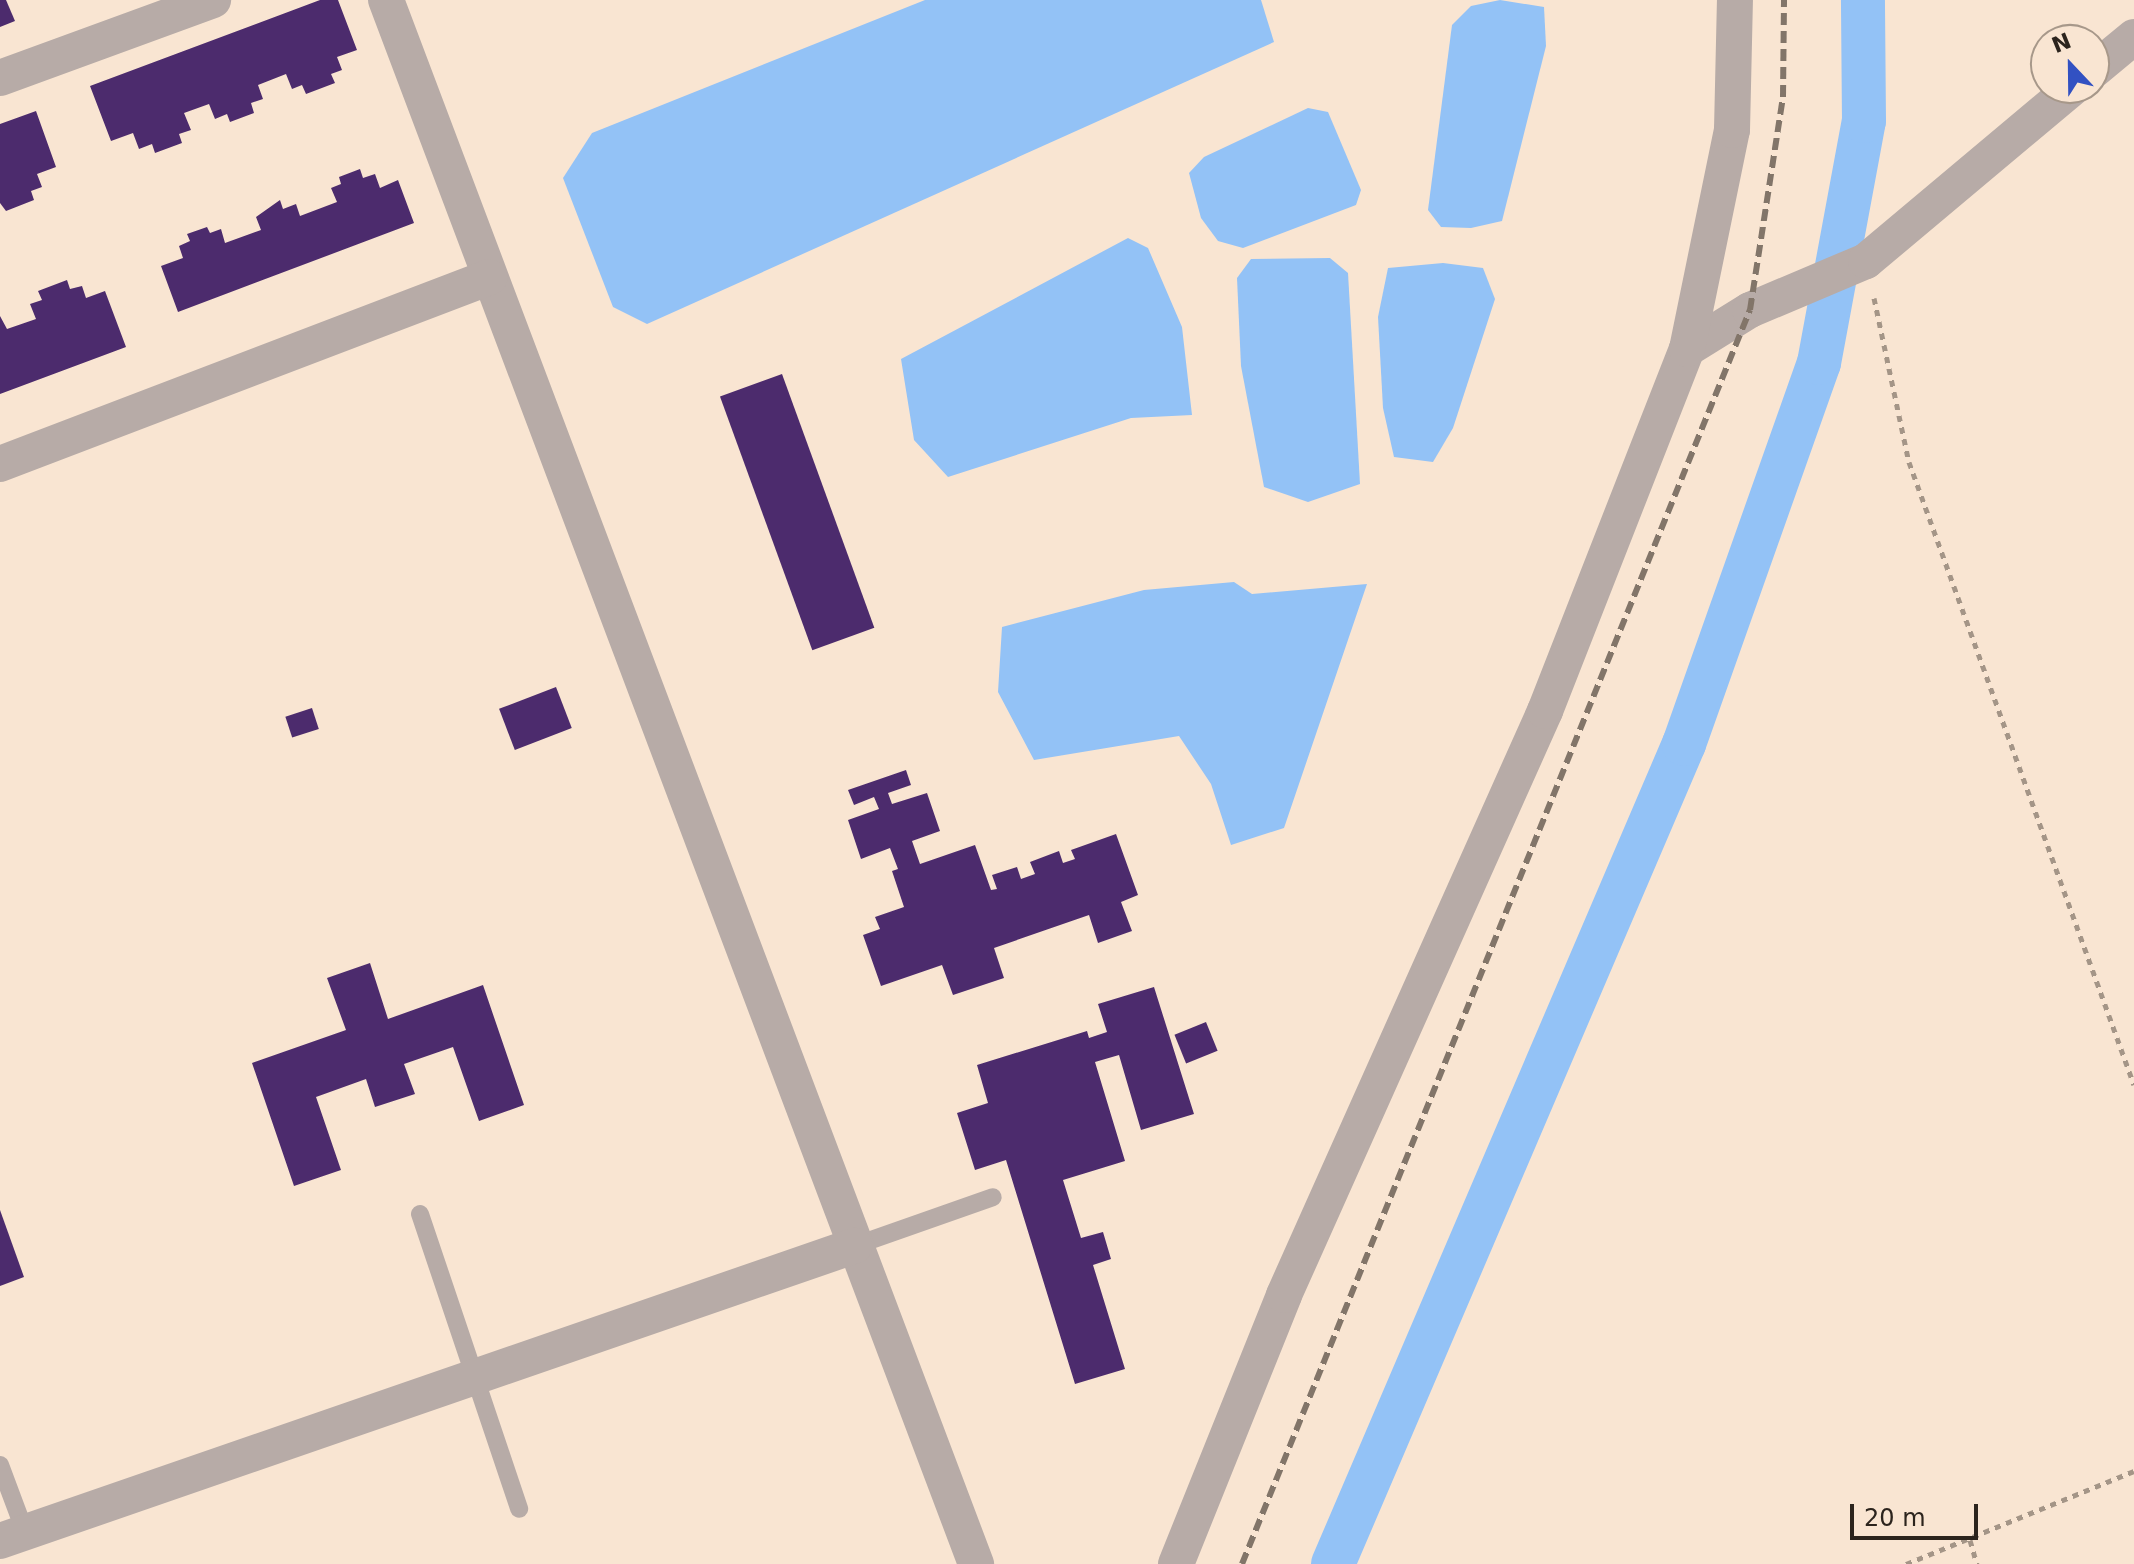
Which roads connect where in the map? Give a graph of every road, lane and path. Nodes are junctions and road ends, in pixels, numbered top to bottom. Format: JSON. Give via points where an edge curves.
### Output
{"nodes":[{"id":1,"x":213,"y":0,"type":"edge"},
{"id":2,"x":386,"y":0,"type":"edge"},
{"id":3,"x":1735,"y":0,"type":"edge"},
{"id":4,"x":2134,"y":37,"type":"edge"},
{"id":5,"x":2110,"y":57,"type":"edge"},
{"id":6,"x":0,"y":78,"type":"edge"},
{"id":7,"x":2053,"y":104,"type":"edge"},
{"id":8,"x":1866,"y":261,"type":"junction"},
{"id":9,"x":490,"y":277,"type":"junction"},
{"id":10,"x":1687,"y":349,"type":"junction"},
{"id":11,"x":0,"y":464,"type":"edge"},
{"id":12,"x":2134,"y":1085,"type":"edge"},
{"id":13,"x":993,"y":1197,"type":"dead end"},
{"id":14,"x":420,"y":1214,"type":"dead end"},
{"id":15,"x":854,"y":1246,"type":"junction"},
{"id":16,"x":477,"y":1375,"type":"junction"},
{"id":17,"x":0,"y":1465,"type":"edge"},
{"id":18,"x":2134,"y":1471,"type":"edge"},
{"id":19,"x":519,"y":1509,"type":"dead end"},
{"id":20,"x":13,"y":1537,"type":"edge"},
{"id":21,"x":1970,"y":1540,"type":"junction"},
{"id":22,"x":976,"y":1564,"type":"edge"},
{"id":23,"x":1176,"y":1564,"type":"edge"},
{"id":24,"x":1906,"y":1564,"type":"edge"},
{"id":25,"x":1977,"y":1564,"type":"edge"}],
"edges":[{"from":1,"to":6,"type":"street"},
{"from":2,"to":9,"type":"street"},
{"from":3,"to":10,"type":"street","via":[[1732,130]]},
{"from":4,"to":5,"type":"street"},
{"from":7,"to":8,"type":"street"},
{"from":8,"to":10,"type":"street","via":[[1750,310]]},
{"from":8,"to":12,"type":"path","via":[[1909,462]]},
{"from":9,"to":11,"type":"street"},
{"from":9,"to":15,"type":"street"},
{"from":10,"to":23,"type":"street","via":[[1545,711],[1284,1295]]},
{"from":13,"to":15,"type":"lane"},
{"from":14,"to":16,"type":"lane"},
{"from":15,"to":16,"type":"street"},
{"from":15,"to":22,"type":"street"},
{"from":16,"to":19,"type":"lane"},
{"from":16,"to":20,"type":"street"},
{"from":17,"to":20,"type":"lane"},
{"from":18,"to":21,"type":"path"},
{"from":21,"to":24,"type":"path"},
{"from":21,"to":25,"type":"path"}]}
